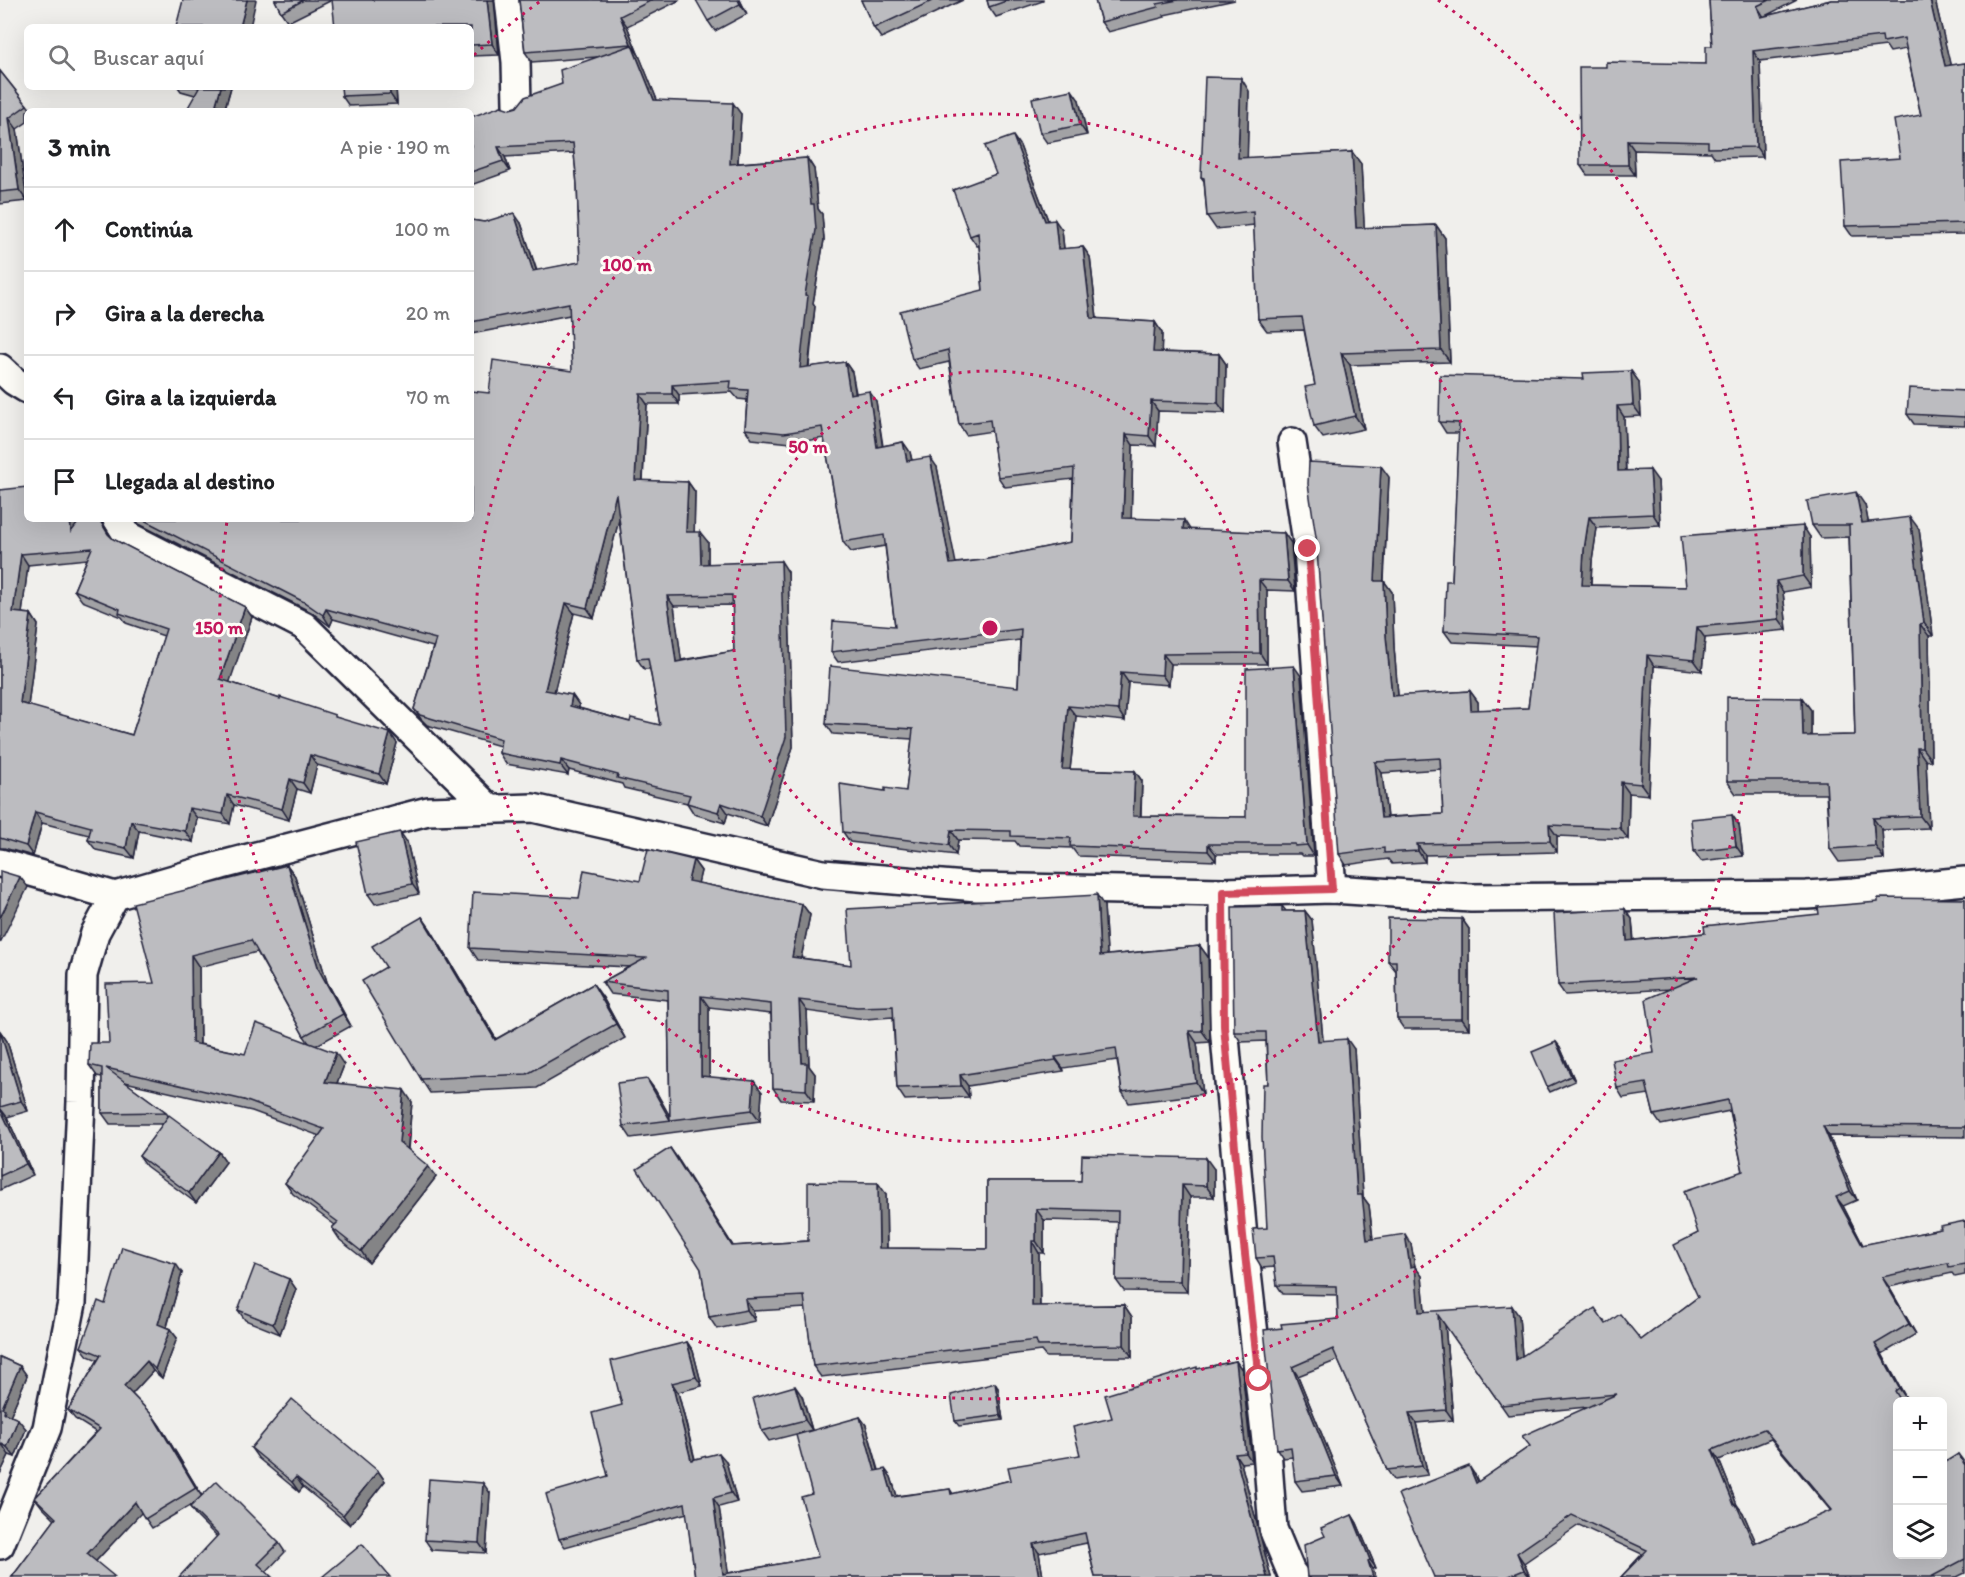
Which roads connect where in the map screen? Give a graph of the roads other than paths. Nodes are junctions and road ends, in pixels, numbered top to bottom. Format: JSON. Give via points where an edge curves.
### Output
{"nodes":[{"id":1,"x":509,"y":0,"type":"edge"},
{"id":2,"x":517,"y":104,"type":"edge"},
{"id":3,"x":0,"y":368,"type":"edge"},
{"id":4,"x":24,"y":387,"type":"edge"},
{"id":5,"x":1292,"y":442,"type":"dead end"},
{"id":6,"x":119,"y":522,"type":"edge"},
{"id":7,"x":490,"y":809,"type":"junction"},
{"id":8,"x":0,"y":863,"type":"edge"},
{"id":9,"x":1965,"y":881,"type":"edge"},
{"id":10,"x":1332,"y":889,"type":"junction"},
{"id":11,"x":1223,"y":892,"type":"junction"},
{"id":12,"x":115,"y":896,"type":"junction"},
{"id":13,"x":0,"y":1545,"type":"edge"},
{"id":14,"x":1294,"y":1577,"type":"edge"}],
"edges":[{"from":1,"to":2,"type":"street"},
{"from":3,"to":4,"type":"street"},
{"from":5,"to":10,"type":"street","via":[[1308,549]]},
{"from":6,"to":7,"type":"street","via":[[128,536],[304,626]]},
{"from":7,"to":11,"type":"street","via":[[533,808],[823,874],[977,887]]},
{"from":7,"to":12,"type":"street","via":[[428,811]]},
{"from":8,"to":12,"type":"street"},
{"from":9,"to":10,"type":"street","via":[[1808,895],[1471,898]]},
{"from":10,"to":11,"type":"street"},
{"from":11,"to":14,"type":"street","via":[[1224,1026],[1273,1529]]},
{"from":12,"to":13,"type":"street","via":[[95,933],[83,975],[72,1303],[47,1428]]}]}
